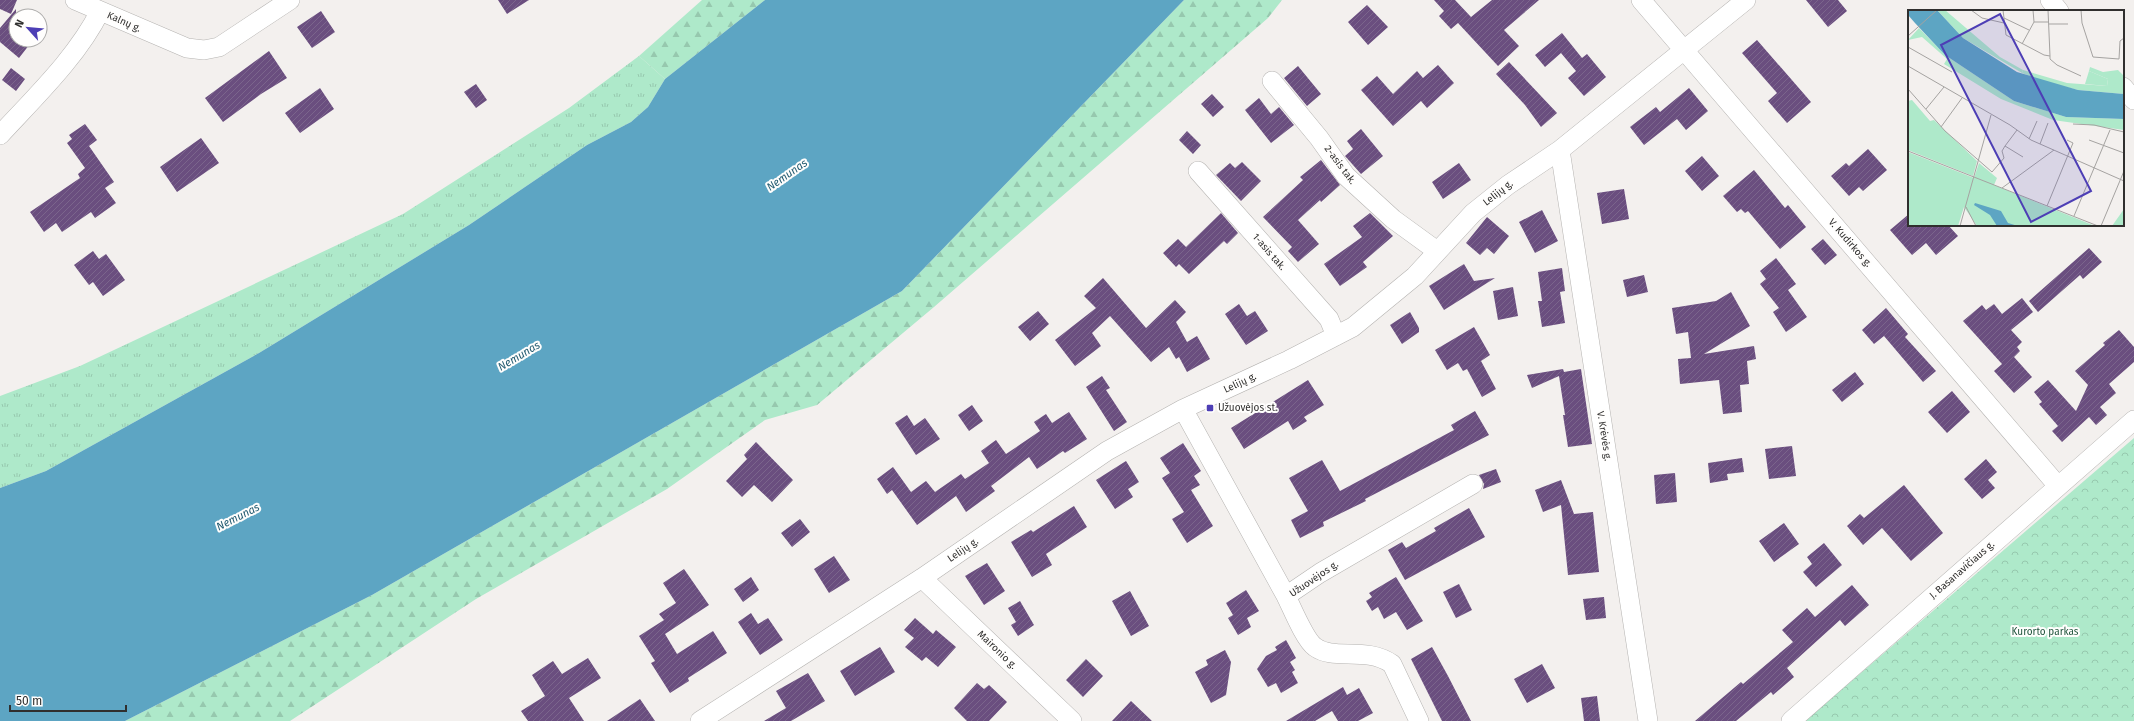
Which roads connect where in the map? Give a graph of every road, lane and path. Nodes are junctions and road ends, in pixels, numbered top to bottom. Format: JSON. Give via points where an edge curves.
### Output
{"nodes":[{"id":1,"x":75,"y":0,"type":"edge"},
{"id":2,"x":290,"y":0,"type":"edge"},
{"id":3,"x":1641,"y":0,"type":"edge"},
{"id":4,"x":1746,"y":0,"type":"edge"},
{"id":5,"x":2050,"y":0,"type":"edge"},
{"id":6,"x":2058,"y":10,"type":"edge"},
{"id":7,"x":100,"y":11,"type":"junction"},
{"id":8,"x":1683,"y":49,"type":"junction"},
{"id":9,"x":1272,"y":81,"type":"dead end"},
{"id":10,"x":2124,"y":88,"type":"edge"},
{"id":11,"x":2134,"y":100,"type":"edge"},
{"id":12,"x":0,"y":135,"type":"edge"},
{"id":13,"x":1560,"y":150,"type":"junction"},
{"id":14,"x":1198,"y":170,"type":"dead end"},
{"id":15,"x":1437,"y":251,"type":"junction"},
{"id":16,"x":1336,"y":336,"type":"junction"},
{"id":17,"x":1183,"y":408,"type":"junction"},
{"id":18,"x":2134,"y":420,"type":"edge"},
{"id":19,"x":1473,"y":484,"type":"dead end"},
{"id":20,"x":2058,"y":486,"type":"junction"},
{"id":21,"x":922,"y":578,"type":"junction"},
{"id":22,"x":1286,"y":596,"type":"junction"},
{"id":23,"x":700,"y":721,"type":"edge"},
{"id":24,"x":1072,"y":721,"type":"edge"},
{"id":25,"x":1419,"y":721,"type":"edge"},
{"id":26,"x":1648,"y":721,"type":"edge"},
{"id":27,"x":1791,"y":721,"type":"edge"}],
"edges":[{"from":1,"to":7,"type":"street"},
{"from":2,"to":7,"type":"street","name":"Kalnų g.","via":[[219,47],[204,50],[187,48]]},
{"from":3,"to":8,"type":"street","name":"V. Kudirkos g."},
{"from":4,"to":8,"type":"street","name":"Lelijų g."},
{"from":5,"to":6,"type":"street"},
{"from":7,"to":12,"type":"street","name":"Kalnų g.","via":[[94,25],[63,65]]},
{"from":8,"to":13,"type":"street","name":"Lelijų g."},
{"from":8,"to":20,"type":"street","name":"V. Kudirkos g."},
{"from":9,"to":15,"type":"street","name":"2-asis tak.","via":[[1319,138],[1346,176],[1392,219]]},
{"from":10,"to":11,"type":"street"},
{"from":13,"to":15,"type":"street","name":"Lelijų g.","via":[[1508,185],[1474,213]]},
{"from":13,"to":26,"type":"street","name":"V. Krėvės g."},
{"from":14,"to":16,"type":"street","name":"1-asis tak.","via":[[1329,319]]},
{"from":15,"to":16,"type":"street","name":"Lelijų g.","via":[[1415,276],[1353,327]]},
{"from":16,"to":17,"type":"street","name":"Lelijų g."},
{"from":17,"to":21,"type":"street","name":"Lelijų g.","via":[[1107,451]]},
{"from":17,"to":22,"type":"street"},
{"from":18,"to":20,"type":"street","name":"J. Basanavičiaus g."},
{"from":19,"to":22,"type":"street","name":"Užuovėjos g."},
{"from":20,"to":27,"type":"street","name":"J. Basanavičiaus g."},
{"from":21,"to":23,"type":"street","name":"Lelijų g."},
{"from":21,"to":24,"type":"street","name":"Maironio g."},
{"from":22,"to":25,"type":"street","name":"Užuovėjos g.","via":[[1314,646],[1325,652],[1372,654],[1392,664]]}]}
